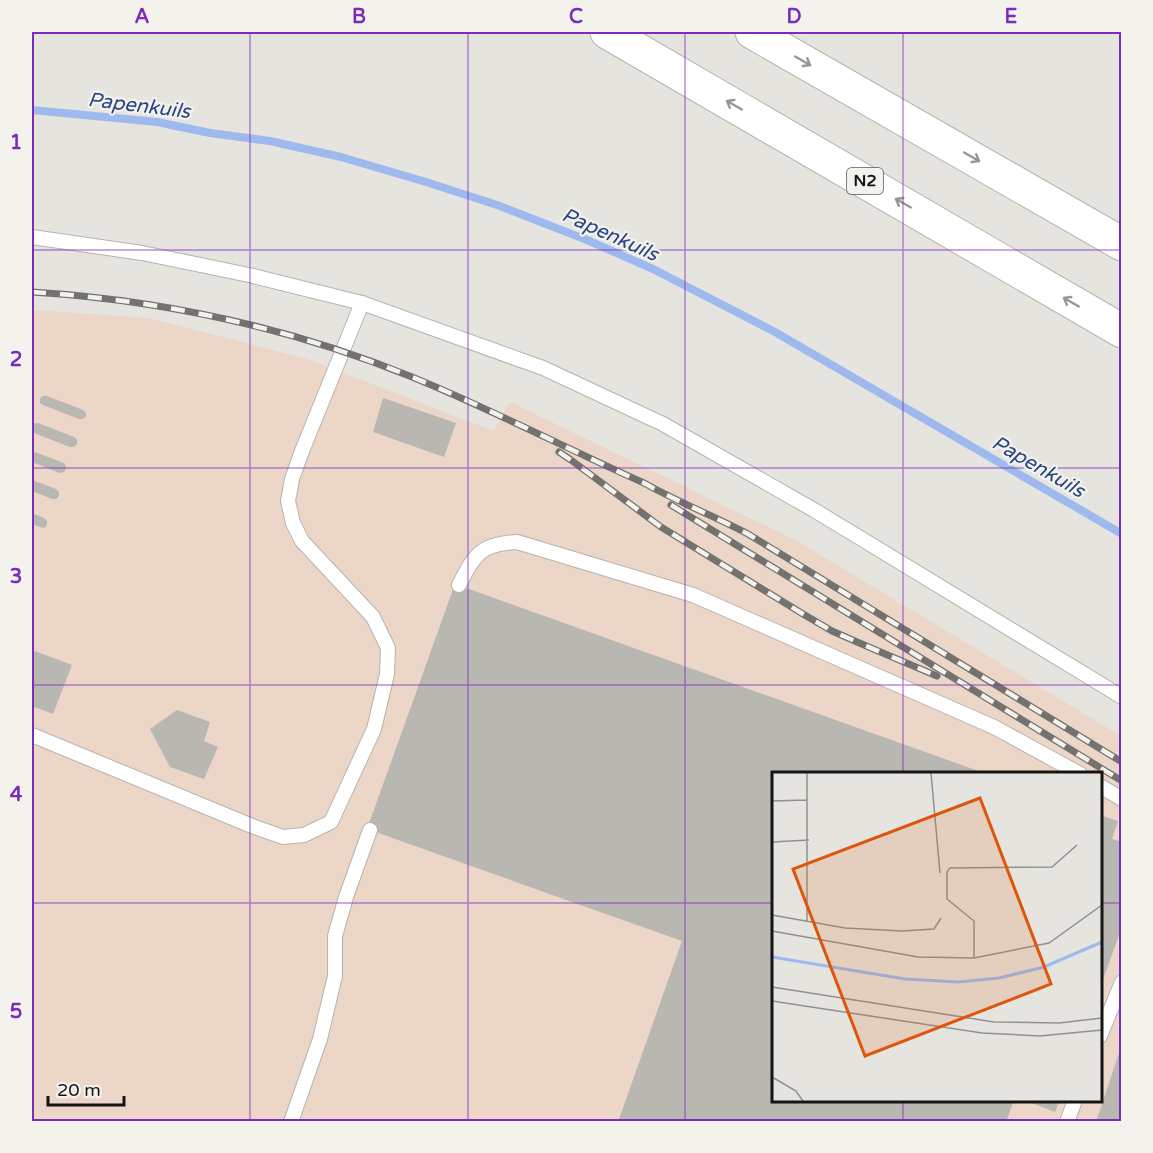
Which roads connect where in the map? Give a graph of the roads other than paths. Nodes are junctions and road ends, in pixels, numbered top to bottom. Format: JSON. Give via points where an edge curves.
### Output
{"nodes":[{"id":1,"x":607,"y":32,"type":"edge"},
{"id":2,"x":752,"y":32,"type":"edge"},
{"id":3,"x":32,"y":237,"type":"edge"},
{"id":4,"x":1122,"y":244,"type":"edge"},
{"id":5,"x":362,"y":303,"type":"junction"},
{"id":6,"x":1122,"y":332,"type":"edge"},
{"id":7,"x":459,"y":585,"type":"dead end"},
{"id":8,"x":1122,"y":697,"type":"edge"},
{"id":9,"x":32,"y":735,"type":"edge"},
{"id":10,"x":1076,"y":772,"type":"edge"},
{"id":11,"x":1102,"y":787,"type":"edge"},
{"id":12,"x":1122,"y":799,"type":"edge"},
{"id":13,"x":370,"y":830,"type":"dead end"},
{"id":14,"x":1122,"y":982,"type":"edge"},
{"id":15,"x":1102,"y":1033,"type":"edge"},
{"id":16,"x":1075,"y":1102,"type":"edge"},
{"id":17,"x":291,"y":1122,"type":"edge"},
{"id":18,"x":1067,"y":1122,"type":"edge"}],
"edges":[{"from":6,"to":1,"type":"highway","number":"N2","one_way":true},
{"from":2,"to":4,"type":"highway","one_way":true},
{"from":3,"to":5,"type":"lane","via":[[249,274]]},
{"from":5,"to":8,"type":"lane","via":[[543,368],[663,424],[814,510]]},
{"from":5,"to":9,"type":"lane","via":[[302,451],[288,501],[302,541],[373,617],[388,648],[387,674],[374,729],[331,822],[304,836],[284,837]]},
{"from":7,"to":10,"type":"lane","via":[[472,560],[484,550],[499,543],[517,542],[693,595],[994,727]]},
{"from":11,"to":12,"type":"lane"},
{"from":13,"to":17,"type":"lane","via":[[335,936],[335,976],[320,1039]]},
{"from":14,"to":15,"type":"lane"},
{"from":16,"to":18,"type":"lane"}]}
